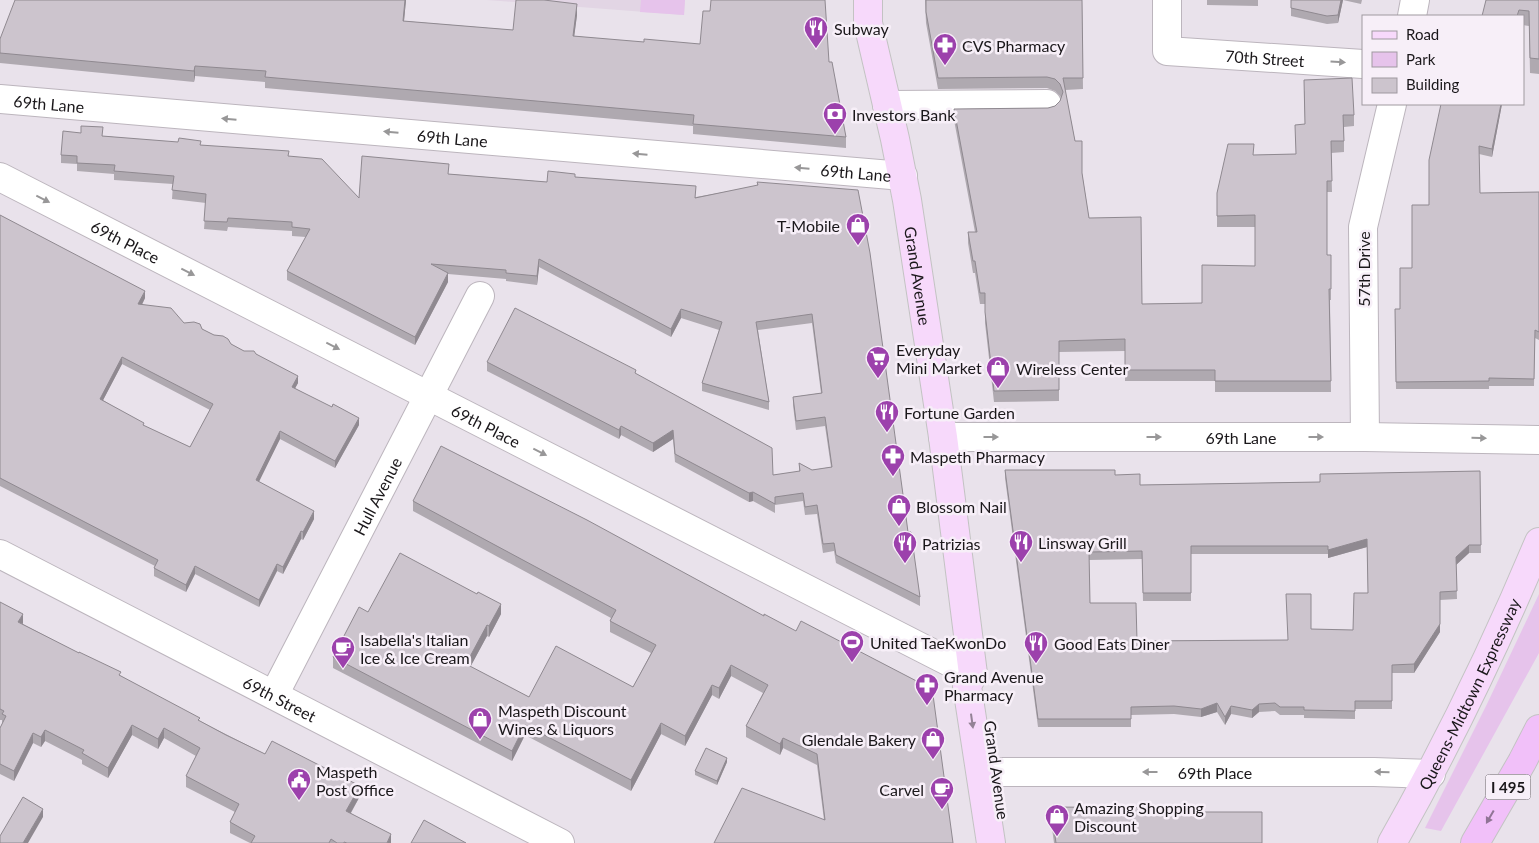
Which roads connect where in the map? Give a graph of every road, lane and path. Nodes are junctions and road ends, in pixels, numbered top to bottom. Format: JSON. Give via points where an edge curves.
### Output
{"nodes":[{"id":1,"x":868,"y":0,"type":"edge"},
{"id":2,"x":1167,"y":0,"type":"edge"},
{"id":3,"x":1416,"y":0,"type":"edge"},
{"id":4,"x":1412,"y":15,"type":"edge"},
{"id":5,"x":1362,"y":64,"type":"edge"},
{"id":6,"x":0,"y":99,"type":"edge"},
{"id":7,"x":1047,"y":104,"type":"dead end"},
{"id":8,"x":887,"y":105,"type":"junction"},
{"id":9,"x":1392,"y":105,"type":"edge"},
{"id":10,"x":903,"y":176,"type":"junction"},
{"id":11,"x":0,"y":177,"type":"edge"},
{"id":12,"x":480,"y":296,"type":"dead end"},
{"id":13,"x":429,"y":395,"type":"junction"},
{"id":14,"x":943,"y":437,"type":"junction"},
{"id":15,"x":1365,"y":437,"type":"junction"},
{"id":16,"x":1539,"y":440,"type":"edge"},
{"id":17,"x":1539,"y":542,"type":"edge"},
{"id":18,"x":0,"y":554,"type":"edge"},
{"id":19,"x":973,"y":674,"type":"junction"},
{"id":20,"x":274,"y":696,"type":"junction"},
{"id":21,"x":1539,"y":729,"type":"edge"},
{"id":22,"x":998,"y":772,"type":"junction"},
{"id":23,"x":1431,"y":774,"type":"junction"},
{"id":24,"x":560,"y":843,"type":"edge"},
{"id":25,"x":990,"y":843,"type":"edge"},
{"id":26,"x":1006,"y":843,"type":"edge"},
{"id":27,"x":1392,"y":843,"type":"edge"},
{"id":28,"x":1475,"y":843,"type":"edge"}],
"edges":[{"from":1,"to":8,"type":"main road","name":"Grand Avenue","via":[[868,23]]},
{"from":2,"to":5,"type":"street","name":"70th Street","one_way":true,"via":[[1167,51]]},
{"from":3,"to":4,"type":"street"},
{"from":10,"to":6,"type":"street","name":"69th Lane","one_way":true},
{"from":7,"to":8,"type":"street"},
{"from":8,"to":10,"type":"main road","name":"Grand Avenue"},
{"from":9,"to":15,"type":"street","name":"57th Drive","via":[[1362,227]]},
{"from":10,"to":14,"type":"main road","name":"Grand Avenue"},
{"from":11,"to":13,"type":"street","name":"69th Place","one_way":true},
{"from":12,"to":13,"type":"street","name":"Hull Avenue"},
{"from":13,"to":19,"type":"street","name":"69th Place","one_way":true},
{"from":13,"to":20,"type":"street","name":"Hull Avenue"},
{"from":14,"to":15,"type":"street","name":"69th Lane","one_way":true},
{"from":14,"to":19,"type":"main road","name":"Grand Avenue"},
{"from":15,"to":16,"type":"street","name":"69th Lane","one_way":true},
{"from":17,"to":23,"type":"main road","name":"Queens-Midtown Expressway","via":[[1506,622]]},
{"from":18,"to":20,"type":"street","name":"69th Street"},
{"from":19,"to":22,"type":"main road","name":"Grand Avenue","via":[[984,680]]},
{"from":19,"to":25,"type":"main road","name":"Grand Avenue","one_way":true,"via":[[967,686]]},
{"from":20,"to":24,"type":"street","name":"69th Street"},
{"from":21,"to":28,"type":"highway","number":"I 495","one_way":true},
{"from":23,"to":22,"type":"street","name":"69th Place","one_way":true},
{"from":22,"to":26,"type":"main road","name":"Grand Avenue"},
{"from":23,"to":27,"type":"main road","name":"Queens-Midtown Expressway"}]}
